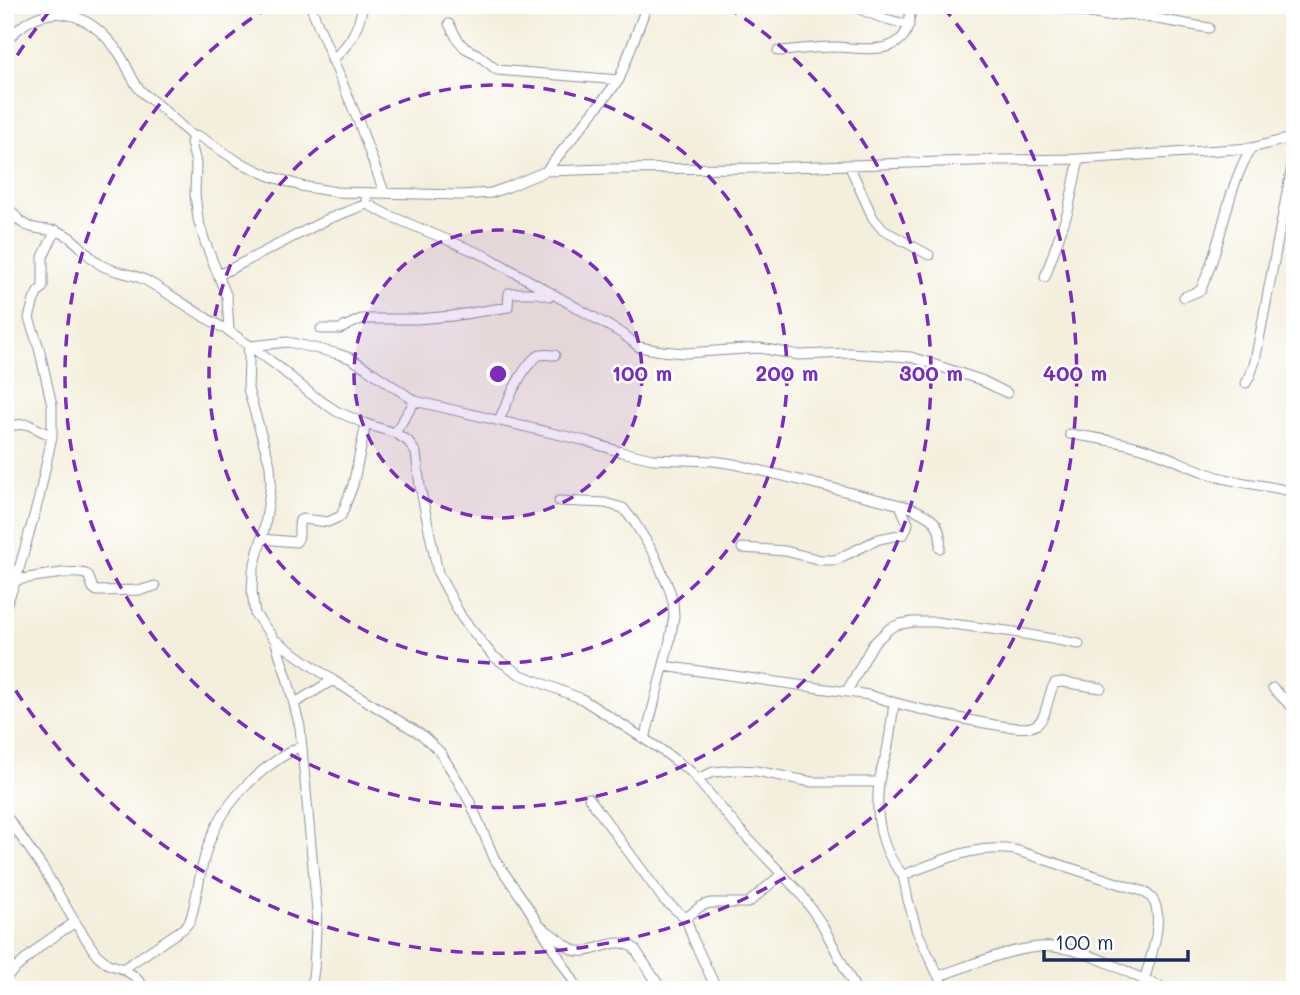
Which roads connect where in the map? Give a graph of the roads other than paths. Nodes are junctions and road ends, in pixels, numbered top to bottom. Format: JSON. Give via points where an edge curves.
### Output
{"nodes":[{"id":1,"x":310,"y":5,"type":"edge"},
{"id":2,"x":363,"y":5,"type":"edge"},
{"id":3,"x":647,"y":5,"type":"edge"},
{"id":4,"x":849,"y":5,"type":"edge"},
{"id":5,"x":911,"y":5,"type":"edge"},
{"id":6,"x":1044,"y":5,"type":"edge"},
{"id":7,"x":449,"y":24,"type":"dead end"},
{"id":8,"x":909,"y":25,"type":"junction"},
{"id":9,"x":1209,"y":28,"type":"dead end"},
{"id":10,"x":5,"y":43,"type":"edge"},
{"id":11,"x":778,"y":51,"type":"dead end"},
{"id":12,"x":332,"y":60,"type":"junction"},
{"id":13,"x":618,"y":80,"type":"junction"},
{"id":14,"x":193,"y":137,"type":"junction"},
{"id":15,"x":1295,"y":137,"type":"edge"},
{"id":16,"x":1251,"y":148,"type":"junction"},
{"id":17,"x":1295,"y":150,"type":"edge"},
{"id":18,"x":1079,"y":159,"type":"junction"},
{"id":19,"x":849,"y":165,"type":"junction"},
{"id":20,"x":546,"y":171,"type":"junction"},
{"id":21,"x":366,"y":192,"type":"junction"},
{"id":22,"x":384,"y":192,"type":"junction"},
{"id":23,"x":5,"y":203,"type":"edge"},
{"id":24,"x":367,"y":204,"type":"junction"},
{"id":25,"x":56,"y":230,"type":"junction"},
{"id":26,"x":929,"y":255,"type":"dead end"},
{"id":27,"x":219,"y":275,"type":"junction"},
{"id":28,"x":1045,"y":277,"type":"dead end"},
{"id":29,"x":1184,"y":297,"type":"dead end"},
{"id":30,"x":562,"y":299,"type":"junction"},
{"id":31,"x":321,"y":329,"type":"dead end"},
{"id":32,"x":229,"y":331,"type":"junction"},
{"id":33,"x":249,"y":345,"type":"junction"},
{"id":34,"x":555,"y":355,"type":"dead end"},
{"id":35,"x":1246,"y":383,"type":"dead end"},
{"id":36,"x":1007,"y":393,"type":"dead end"},
{"id":37,"x":415,"y":401,"type":"junction"},
{"id":38,"x":499,"y":420,"type":"junction"},
{"id":39,"x":366,"y":424,"type":"junction"},
{"id":40,"x":5,"y":426,"type":"edge"},
{"id":41,"x":395,"y":433,"type":"junction"},
{"id":42,"x":1070,"y":434,"type":"dead end"},
{"id":43,"x":52,"y":436,"type":"junction"},
{"id":44,"x":1295,"y":494,"type":"edge"},
{"id":45,"x":559,"y":501,"type":"dead end"},
{"id":46,"x":900,"y":505,"type":"junction"},
{"id":47,"x":262,"y":539,"type":"junction"},
{"id":48,"x":742,"y":548,"type":"dead end"},
{"id":49,"x":940,"y":548,"type":"dead end"},
{"id":50,"x":16,"y":580,"type":"junction"},
{"id":51,"x":155,"y":586,"type":"dead end"},
{"id":52,"x":5,"y":608,"type":"edge"},
{"id":53,"x":275,"y":640,"type":"junction"},
{"id":54,"x":1079,"y":644,"type":"dead end"},
{"id":55,"x":664,"y":666,"type":"junction"},
{"id":56,"x":334,"y":681,"type":"junction"},
{"id":57,"x":1101,"y":688,"type":"dead end"},
{"id":58,"x":1273,"y":688,"type":"dead end"},
{"id":59,"x":847,"y":691,"type":"junction"},
{"id":60,"x":295,"y":703,"type":"junction"},
{"id":61,"x":894,"y":703,"type":"junction"},
{"id":62,"x":1295,"y":710,"type":"edge"},
{"id":63,"x":645,"y":739,"type":"junction"},
{"id":64,"x":301,"y":746,"type":"junction"},
{"id":65,"x":698,"y":779,"type":"junction"},
{"id":66,"x":878,"y":782,"type":"junction"},
{"id":67,"x":589,"y":798,"type":"dead end"},
{"id":68,"x":5,"y":814,"type":"edge"},
{"id":69,"x":782,"y":874,"type":"junction"},
{"id":70,"x":903,"y":875,"type":"junction"},
{"id":71,"x":686,"y":918,"type":"junction"},
{"id":72,"x":75,"y":922,"type":"junction"},
{"id":73,"x":538,"y":925,"type":"junction"},
{"id":74,"x":123,"y":969,"type":"junction"},
{"id":75,"x":939,"y":976,"type":"junction"},
{"id":76,"x":5,"y":978,"type":"edge"},
{"id":77,"x":1144,"y":980,"type":"junction"},
{"id":78,"x":1295,"y":983,"type":"edge"},
{"id":79,"x":147,"y":990,"type":"edge"},
{"id":80,"x":311,"y":990,"type":"edge"},
{"id":81,"x":579,"y":990,"type":"edge"},
{"id":82,"x":662,"y":990,"type":"edge"},
{"id":83,"x":717,"y":990,"type":"edge"},
{"id":84,"x":856,"y":990,"type":"edge"},
{"id":85,"x":945,"y":990,"type":"edge"},
{"id":86,"x":1169,"y":990,"type":"edge"},
{"id":87,"x":1290,"y":990,"type":"edge"}],
"edges":[{"from":1,"to":12,"type":"street"},
{"from":2,"to":12,"type":"street","via":[[347,47]]},
{"from":3,"to":13,"type":"street"},
{"from":4,"to":8,"type":"street"},
{"from":5,"to":8,"type":"street"},
{"from":6,"to":9,"type":"street"},
{"from":7,"to":13,"type":"street","via":[[465,48],[497,70]]},
{"from":8,"to":11,"type":"street","via":[[905,35],[883,49]]},
{"from":10,"to":14,"type":"street","via":[[35,15],[66,13],[85,20],[118,51],[138,87]]},
{"from":12,"to":22,"type":"street"},
{"from":13,"to":20,"type":"street"},
{"from":14,"to":21,"type":"street","via":[[200,136],[239,162],[301,186]]},
{"from":14,"to":27,"type":"street","via":[[198,219]]},
{"from":15,"to":16,"type":"street"},
{"from":16,"to":18,"type":"street"},
{"from":16,"to":29,"type":"street","via":[[1230,194],[1201,290]]},
{"from":17,"to":35,"type":"street","via":[[1255,362]]},
{"from":18,"to":19,"type":"street"},
{"from":18,"to":28,"type":"street","via":[[1068,211]]},
{"from":19,"to":20,"type":"street"},
{"from":19,"to":26,"type":"street","via":[[877,224]]},
{"from":20,"to":22,"type":"street","via":[[491,192]]},
{"from":21,"to":22,"type":"street"},
{"from":21,"to":24,"type":"street"},
{"from":23,"to":25,"type":"street","via":[[29,227]]},
{"from":24,"to":27,"type":"street"},
{"from":24,"to":30,"type":"street","via":[[488,257]]},
{"from":25,"to":32,"type":"street","via":[[93,260],[145,279]]},
{"from":25,"to":43,"type":"street","via":[[43,257],[43,287],[29,318],[52,405]]},
{"from":27,"to":32,"type":"street","via":[[227,298]]},
{"from":30,"to":31,"type":"street","via":[[509,293],[508,307],[452,316],[360,319],[340,329]]},
{"from":30,"to":36,"type":"street","via":[[639,347],[911,357]]},
{"from":32,"to":33,"type":"street"},
{"from":33,"to":37,"type":"street","via":[[288,342],[350,358]]},
{"from":33,"to":39,"type":"street","via":[[328,405]]},
{"from":33,"to":47,"type":"street","via":[[248,389],[270,465],[270,504]]},
{"from":34,"to":38,"type":"street","via":[[532,361]]},
{"from":37,"to":38,"type":"street"},
{"from":37,"to":41,"type":"street"},
{"from":38,"to":46,"type":"street","via":[[653,459],[734,464]]},
{"from":39,"to":41,"type":"street"},
{"from":39,"to":47,"type":"street","via":[[341,516],[328,522],[300,520],[296,542]]},
{"from":40,"to":43,"type":"street","via":[[27,424]]},
{"from":41,"to":63,"type":"street","via":[[416,453],[438,573],[461,618],[493,656],[519,674],[582,699]]},
{"from":42,"to":44,"type":"street","via":[[1132,444],[1225,479]]},
{"from":43,"to":50,"type":"street"},
{"from":45,"to":55,"type":"street","via":[[615,505],[635,523],[654,554],[673,602]]},
{"from":46,"to":48,"type":"street","via":[[908,524],[904,534],[879,539],[835,560]]},
{"from":46,"to":49,"type":"street","via":[[924,514],[939,527]]},
{"from":47,"to":53,"type":"street","via":[[252,592],[255,614]]},
{"from":50,"to":51,"type":"street","via":[[81,572],[97,591]]},
{"from":50,"to":52,"type":"street"},
{"from":53,"to":56,"type":"street"},
{"from":53,"to":60,"type":"street"},
{"from":54,"to":59,"type":"street","via":[[936,622],[900,624],[873,644]]},
{"from":55,"to":59,"type":"street"},
{"from":55,"to":63,"type":"street"},
{"from":56,"to":60,"type":"street"},
{"from":56,"to":73,"type":"street","via":[[422,735],[440,752],[471,804],[495,860]]},
{"from":57,"to":61,"type":"street","via":[[1055,683],[1040,722],[1030,728]]},
{"from":58,"to":62,"type":"street"},
{"from":59,"to":61,"type":"street"},
{"from":60,"to":64,"type":"street"},
{"from":61,"to":66,"type":"street"},
{"from":63,"to":65,"type":"street"},
{"from":64,"to":74,"type":"street","via":[[252,779],[225,812],[206,851],[190,921]]},
{"from":64,"to":80,"type":"street","via":[[317,910]]},
{"from":65,"to":66,"type":"street","via":[[713,772],[738,770],[812,782]]},
{"from":65,"to":69,"type":"street"},
{"from":66,"to":70,"type":"street","via":[[880,834]]},
{"from":67,"to":71,"type":"street","via":[[664,900]]},
{"from":68,"to":72,"type":"street"},
{"from":69,"to":71,"type":"street","via":[[748,902],[710,903]]},
{"from":69,"to":84,"type":"street","via":[[813,910]]},
{"from":70,"to":75,"type":"street","via":[[917,931]]},
{"from":70,"to":77,"type":"street","via":[[952,856],[996,848],[1145,892],[1153,900],[1157,922]]},
{"from":71,"to":83,"type":"street"},
{"from":72,"to":74,"type":"street","via":[[96,954]]},
{"from":72,"to":76,"type":"street"},
{"from":73,"to":81,"type":"street"},
{"from":73,"to":82,"type":"street","via":[[579,952],[630,944]]},
{"from":74,"to":79,"type":"street"},
{"from":75,"to":77,"type":"street","via":[[1003,955],[1055,947]]},
{"from":75,"to":85,"type":"street"},
{"from":77,"to":86,"type":"street"},
{"from":78,"to":87,"type":"street"}]}
